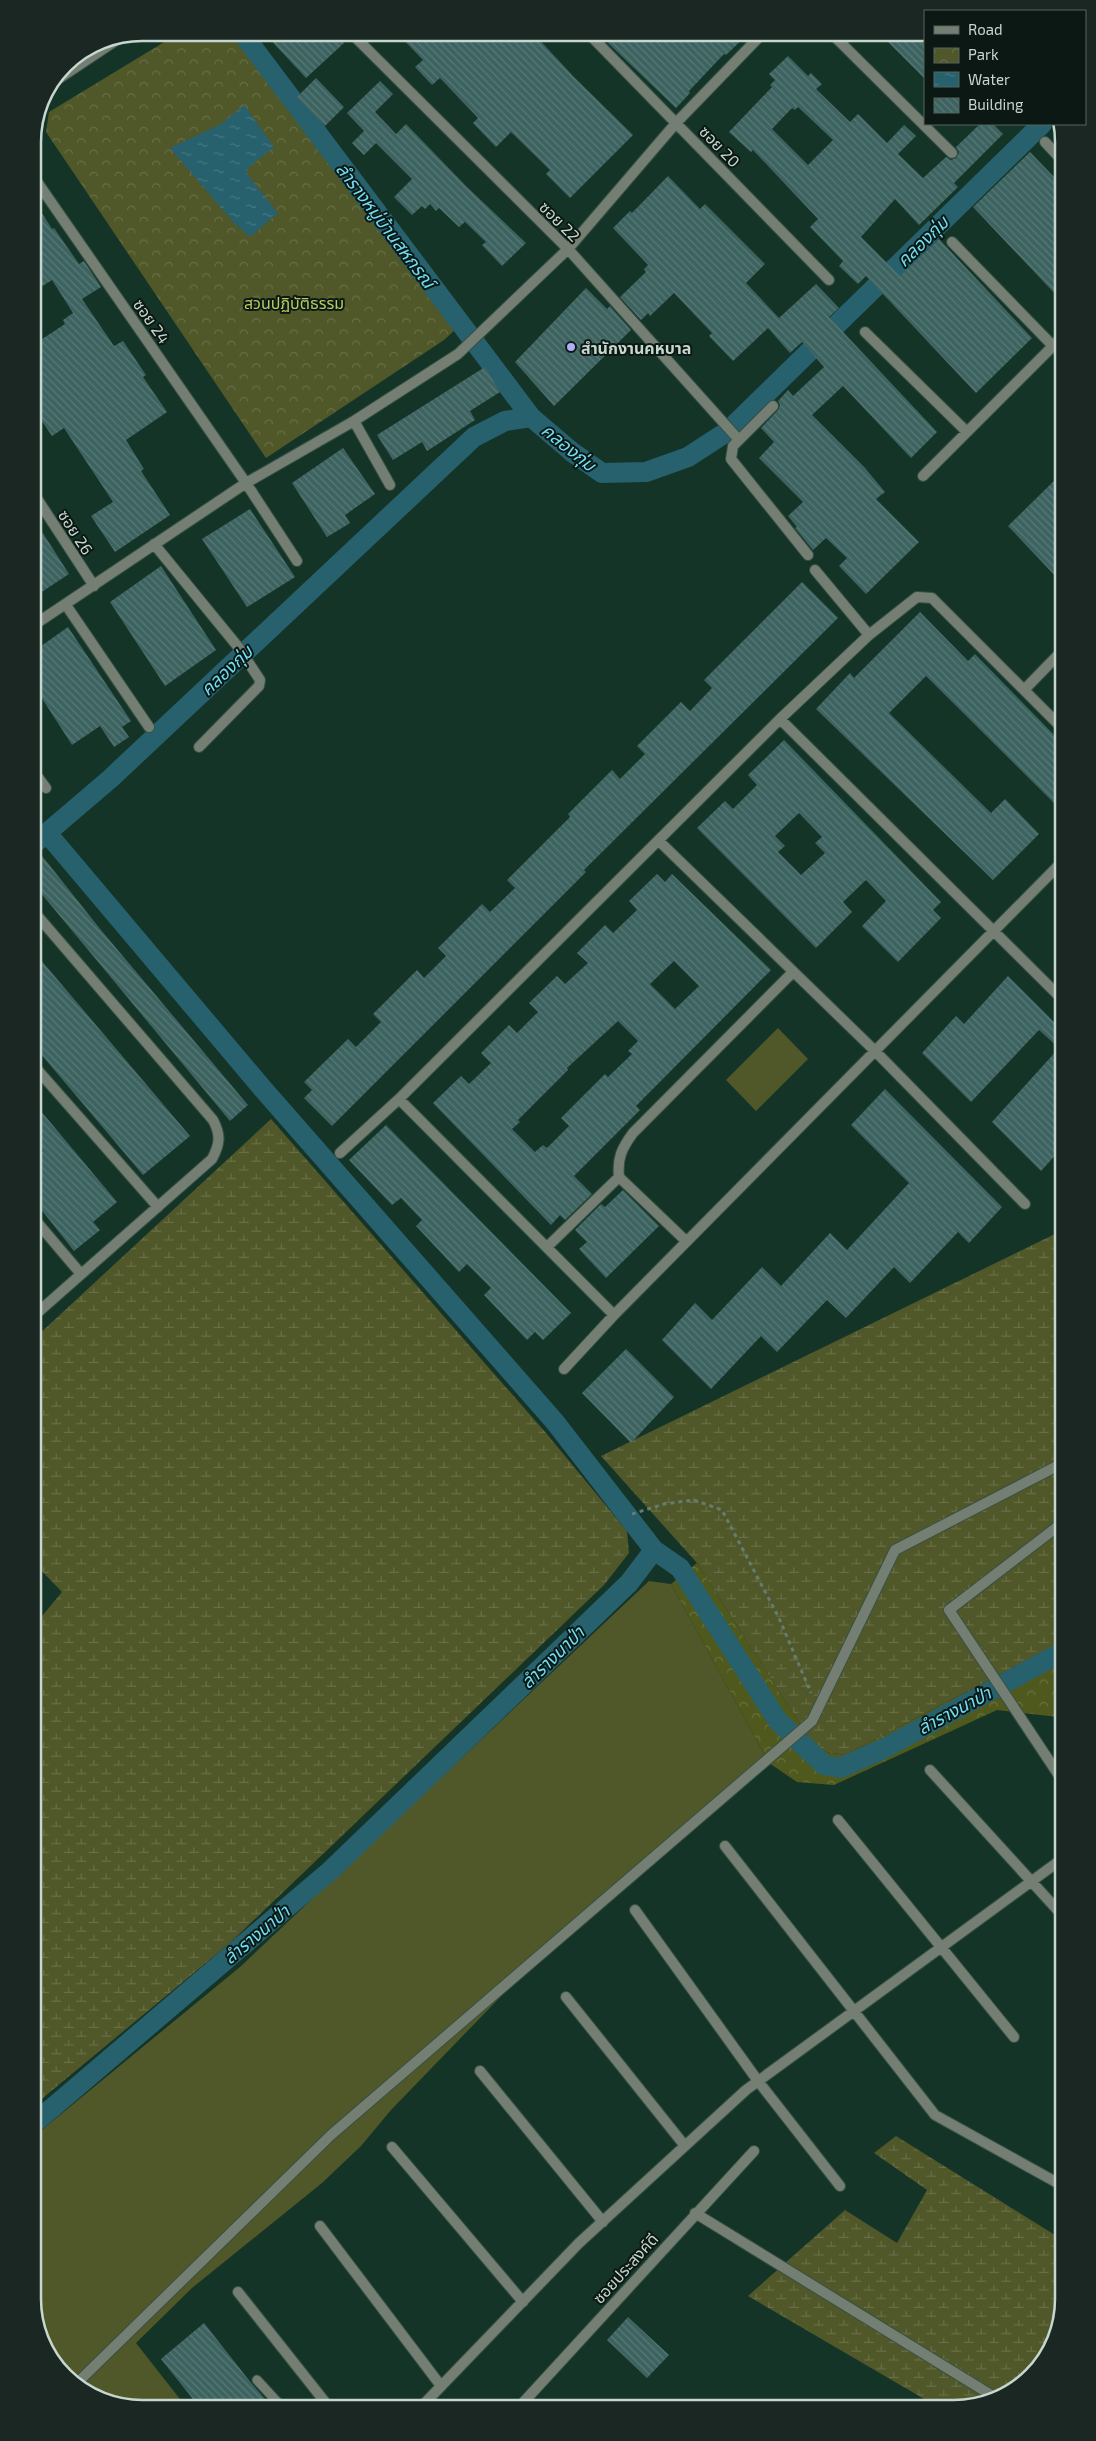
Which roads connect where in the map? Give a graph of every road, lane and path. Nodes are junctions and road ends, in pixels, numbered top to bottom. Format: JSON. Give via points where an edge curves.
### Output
{"nodes":[{"id":1,"x":359,"y":41,"type":"edge"},
{"id":2,"x":596,"y":41,"type":"edge"},
{"id":3,"x":756,"y":41,"type":"edge"},
{"id":4,"x":839,"y":41,"type":"edge"},
{"id":5,"x":99,"y":51,"type":"edge"},
{"id":6,"x":73,"y":69,"type":"edge"},
{"id":7,"x":676,"y":123,"type":"junction"},
{"id":8,"x":1045,"y":142,"type":"dead end"},
{"id":9,"x":952,"y":153,"type":"dead end"},
{"id":10,"x":1055,"y":153,"type":"edge"},
{"id":11,"x":41,"y":188,"type":"edge"},
{"id":12,"x":952,"y":242,"type":"dead end"},
{"id":13,"x":568,"y":249,"type":"junction"},
{"id":14,"x":829,"y":280,"type":"dead end"},
{"id":15,"x":865,"y":332,"type":"dead end"},
{"id":16,"x":1055,"y":342,"type":"edge"},
{"id":17,"x":1055,"y":344,"type":"edge"},
{"id":18,"x":773,"y":406,"type":"dead end"},
{"id":19,"x":354,"y":421,"type":"junction"},
{"id":20,"x":966,"y":431,"type":"junction"},
{"id":21,"x":737,"y":438,"type":"junction"},
{"id":22,"x":924,"y":476,"type":"dead end"},
{"id":23,"x":246,"y":483,"type":"junction"},
{"id":24,"x":390,"y":485,"type":"dead end"},
{"id":25,"x":41,"y":505,"type":"edge"},
{"id":26,"x":154,"y":544,"type":"junction"},
{"id":27,"x":808,"y":555,"type":"dead end"},
{"id":28,"x":297,"y":561,"type":"dead end"},
{"id":29,"x":815,"y":570,"type":"dead end"},
{"id":30,"x":94,"y":586,"type":"junction"},
{"id":31,"x":66,"y":605,"type":"junction"},
{"id":32,"x":41,"y":621,"type":"edge"},
{"id":33,"x":869,"y":635,"type":"junction"},
{"id":34,"x":1055,"y":658,"type":"edge"},
{"id":35,"x":1024,"y":690,"type":"junction"},
{"id":36,"x":780,"y":720,"type":"junction"},
{"id":37,"x":1055,"y":722,"type":"edge"},
{"id":38,"x":149,"y":727,"type":"dead end"},
{"id":39,"x":199,"y":746,"type":"dead end"},
{"id":40,"x":41,"y":781,"type":"edge"},
{"id":41,"x":46,"y":788,"type":"dead end"},
{"id":42,"x":659,"y":841,"type":"junction"},
{"id":43,"x":1055,"y":869,"type":"edge"},
{"id":44,"x":41,"y":920,"type":"edge"},
{"id":45,"x":994,"y":932,"type":"junction"},
{"id":46,"x":793,"y":972,"type":"junction"},
{"id":47,"x":1055,"y":992,"type":"edge"},
{"id":48,"x":875,"y":1051,"type":"junction"},
{"id":49,"x":41,"y":1074,"type":"edge"},
{"id":50,"x":398,"y":1098,"type":"junction"},
{"id":51,"x":340,"y":1153,"type":"dead end"},
{"id":52,"x":619,"y":1177,"type":"junction"},
{"id":53,"x":1025,"y":1204,"type":"dead end"},
{"id":54,"x":158,"y":1207,"type":"junction"},
{"id":55,"x":41,"y":1227,"type":"edge"},
{"id":56,"x":686,"y":1241,"type":"junction"},
{"id":57,"x":547,"y":1247,"type":"junction"},
{"id":58,"x":81,"y":1274,"type":"junction"},
{"id":59,"x":41,"y":1310,"type":"edge"},
{"id":60,"x":614,"y":1314,"type":"junction"},
{"id":61,"x":564,"y":1369,"type":"dead end"},
{"id":62,"x":1055,"y":1467,"type":"edge"},
{"id":63,"x":632,"y":1514,"type":"dead end"},
{"id":64,"x":1055,"y":1529,"type":"edge"},
{"id":65,"x":818,"y":1710,"type":"junction"},
{"id":66,"x":1055,"y":1769,"type":"edge"},
{"id":67,"x":930,"y":1770,"type":"dead end"},
{"id":68,"x":838,"y":1820,"type":"dead end"},
{"id":69,"x":725,"y":1846,"type":"dead end"},
{"id":70,"x":1055,"y":1864,"type":"edge"},
{"id":71,"x":1032,"y":1881,"type":"junction"},
{"id":72,"x":1055,"y":1907,"type":"edge"},
{"id":73,"x":635,"y":1910,"type":"dead end"},
{"id":74,"x":941,"y":1947,"type":"junction"},
{"id":75,"x":566,"y":1997,"type":"dead end"},
{"id":76,"x":853,"y":2012,"type":"junction"},
{"id":77,"x":1014,"y":2036,"type":"dead end"},
{"id":78,"x":480,"y":2071,"type":"dead end"},
{"id":79,"x":758,"y":2081,"type":"junction"},
{"id":80,"x":685,"y":2146,"type":"junction"},
{"id":81,"x":392,"y":2147,"type":"dead end"},
{"id":82,"x":754,"y":2151,"type":"dead end"},
{"id":83,"x":1055,"y":2182,"type":"edge"},
{"id":84,"x":840,"y":2186,"type":"dead end"},
{"id":85,"x":695,"y":2213,"type":"junction"},
{"id":86,"x":603,"y":2222,"type":"junction"},
{"id":87,"x":320,"y":2226,"type":"dead end"},
{"id":88,"x":238,"y":2292,"type":"dead end"},
{"id":89,"x":523,"y":2302,"type":"junction"},
{"id":90,"x":81,"y":2379,"type":"edge"},
{"id":91,"x":257,"y":2380,"type":"dead end"},
{"id":92,"x":442,"y":2386,"type":"junction"},
{"id":93,"x":988,"y":2393,"type":"edge"},
{"id":94,"x":276,"y":2400,"type":"edge"},
{"id":95,"x":323,"y":2400,"type":"edge"},
{"id":96,"x":428,"y":2400,"type":"edge"},
{"id":97,"x":525,"y":2400,"type":"edge"}],
"edges":[{"from":1,"to":13,"type":"street","name":"ซอย 22"},
{"from":2,"to":7,"type":"street","name":"ซอย 20"},
{"from":3,"to":7,"type":"street"},
{"from":4,"to":9,"type":"street"},
{"from":5,"to":6,"type":"street"},
{"from":7,"to":13,"type":"street"},
{"from":7,"to":14,"type":"street","name":"ซอย 20"},
{"from":8,"to":10,"type":"street"},
{"from":11,"to":23,"type":"street","name":"ซอย 24"},
{"from":12,"to":16,"type":"street"},
{"from":13,"to":19,"type":"street","via":[[458,354]]},
{"from":13,"to":21,"type":"street","name":"ซอย 22"},
{"from":15,"to":20,"type":"street"},
{"from":17,"to":20,"type":"street"},
{"from":18,"to":21,"type":"street"},
{"from":19,"to":23,"type":"street"},
{"from":19,"to":24,"type":"street"},
{"from":20,"to":22,"type":"street"},
{"from":21,"to":27,"type":"street","via":[[731,459]]},
{"from":23,"to":26,"type":"street"},
{"from":23,"to":28,"type":"street","name":"ซอย 24"},
{"from":25,"to":30,"type":"street","name":"ซอย 26"},
{"from":26,"to":30,"type":"street"},
{"from":26,"to":39,"type":"street","via":[[240,648],[261,684]]},
{"from":29,"to":33,"type":"street"},
{"from":30,"to":31,"type":"street"},
{"from":31,"to":32,"type":"street"},
{"from":31,"to":38,"type":"street"},
{"from":33,"to":35,"type":"street","via":[[917,597],[932,598]]},
{"from":33,"to":36,"type":"street"},
{"from":34,"to":35,"type":"street"},
{"from":35,"to":37,"type":"street"},
{"from":36,"to":42,"type":"street"},
{"from":36,"to":45,"type":"street"},
{"from":40,"to":41,"type":"street"},
{"from":42,"to":46,"type":"street"},
{"from":42,"to":50,"type":"street"},
{"from":43,"to":45,"type":"street"},
{"from":44,"to":54,"type":"street","via":[[213,1120],[219,1131],[219,1145],[212,1159]]},
{"from":45,"to":47,"type":"street"},
{"from":45,"to":48,"type":"street"},
{"from":46,"to":48,"type":"street"},
{"from":46,"to":52,"type":"street","via":[[633,1133],[621,1150],[617,1163]]},
{"from":48,"to":53,"type":"street"},
{"from":48,"to":56,"type":"street"},
{"from":49,"to":54,"type":"street"},
{"from":50,"to":51,"type":"street"},
{"from":50,"to":57,"type":"street"},
{"from":52,"to":56,"type":"street"},
{"from":52,"to":57,"type":"street"},
{"from":54,"to":58,"type":"street"},
{"from":55,"to":58,"type":"street"},
{"from":56,"to":60,"type":"street"},
{"from":57,"to":60,"type":"street"},
{"from":58,"to":59,"type":"street"},
{"from":60,"to":61,"type":"street"},
{"from":62,"to":65,"type":"street","via":[[895,1550]]},
{"from":63,"to":65,"type":"path","via":[[664,1504],[694,1500],[722,1510],[779,1618]]},
{"from":64,"to":66,"type":"street","via":[[949,1610]]},
{"from":65,"to":90,"type":"street","via":[[812,1721],[331,2136]]},
{"from":67,"to":71,"type":"street"},
{"from":68,"to":74,"type":"street"},
{"from":69,"to":76,"type":"street"},
{"from":70,"to":71,"type":"street"},
{"from":71,"to":72,"type":"street"},
{"from":71,"to":74,"type":"street"},
{"from":73,"to":79,"type":"street"},
{"from":74,"to":76,"type":"street"},
{"from":74,"to":77,"type":"street"},
{"from":75,"to":80,"type":"street"},
{"from":76,"to":79,"type":"street"},
{"from":76,"to":83,"type":"street","via":[[935,2115]]},
{"from":78,"to":86,"type":"street"},
{"from":79,"to":80,"type":"street"},
{"from":79,"to":84,"type":"street"},
{"from":80,"to":86,"type":"street"},
{"from":81,"to":89,"type":"street"},
{"from":82,"to":85,"type":"street","name":"ซอยประสงค์ดี"},
{"from":85,"to":93,"type":"street"},
{"from":85,"to":97,"type":"street","name":"ซอยประสงค์ดี"},
{"from":86,"to":89,"type":"street"},
{"from":87,"to":92,"type":"street"},
{"from":88,"to":95,"type":"street"},
{"from":89,"to":92,"type":"street"},
{"from":91,"to":94,"type":"lane"},
{"from":92,"to":96,"type":"street"}]}
